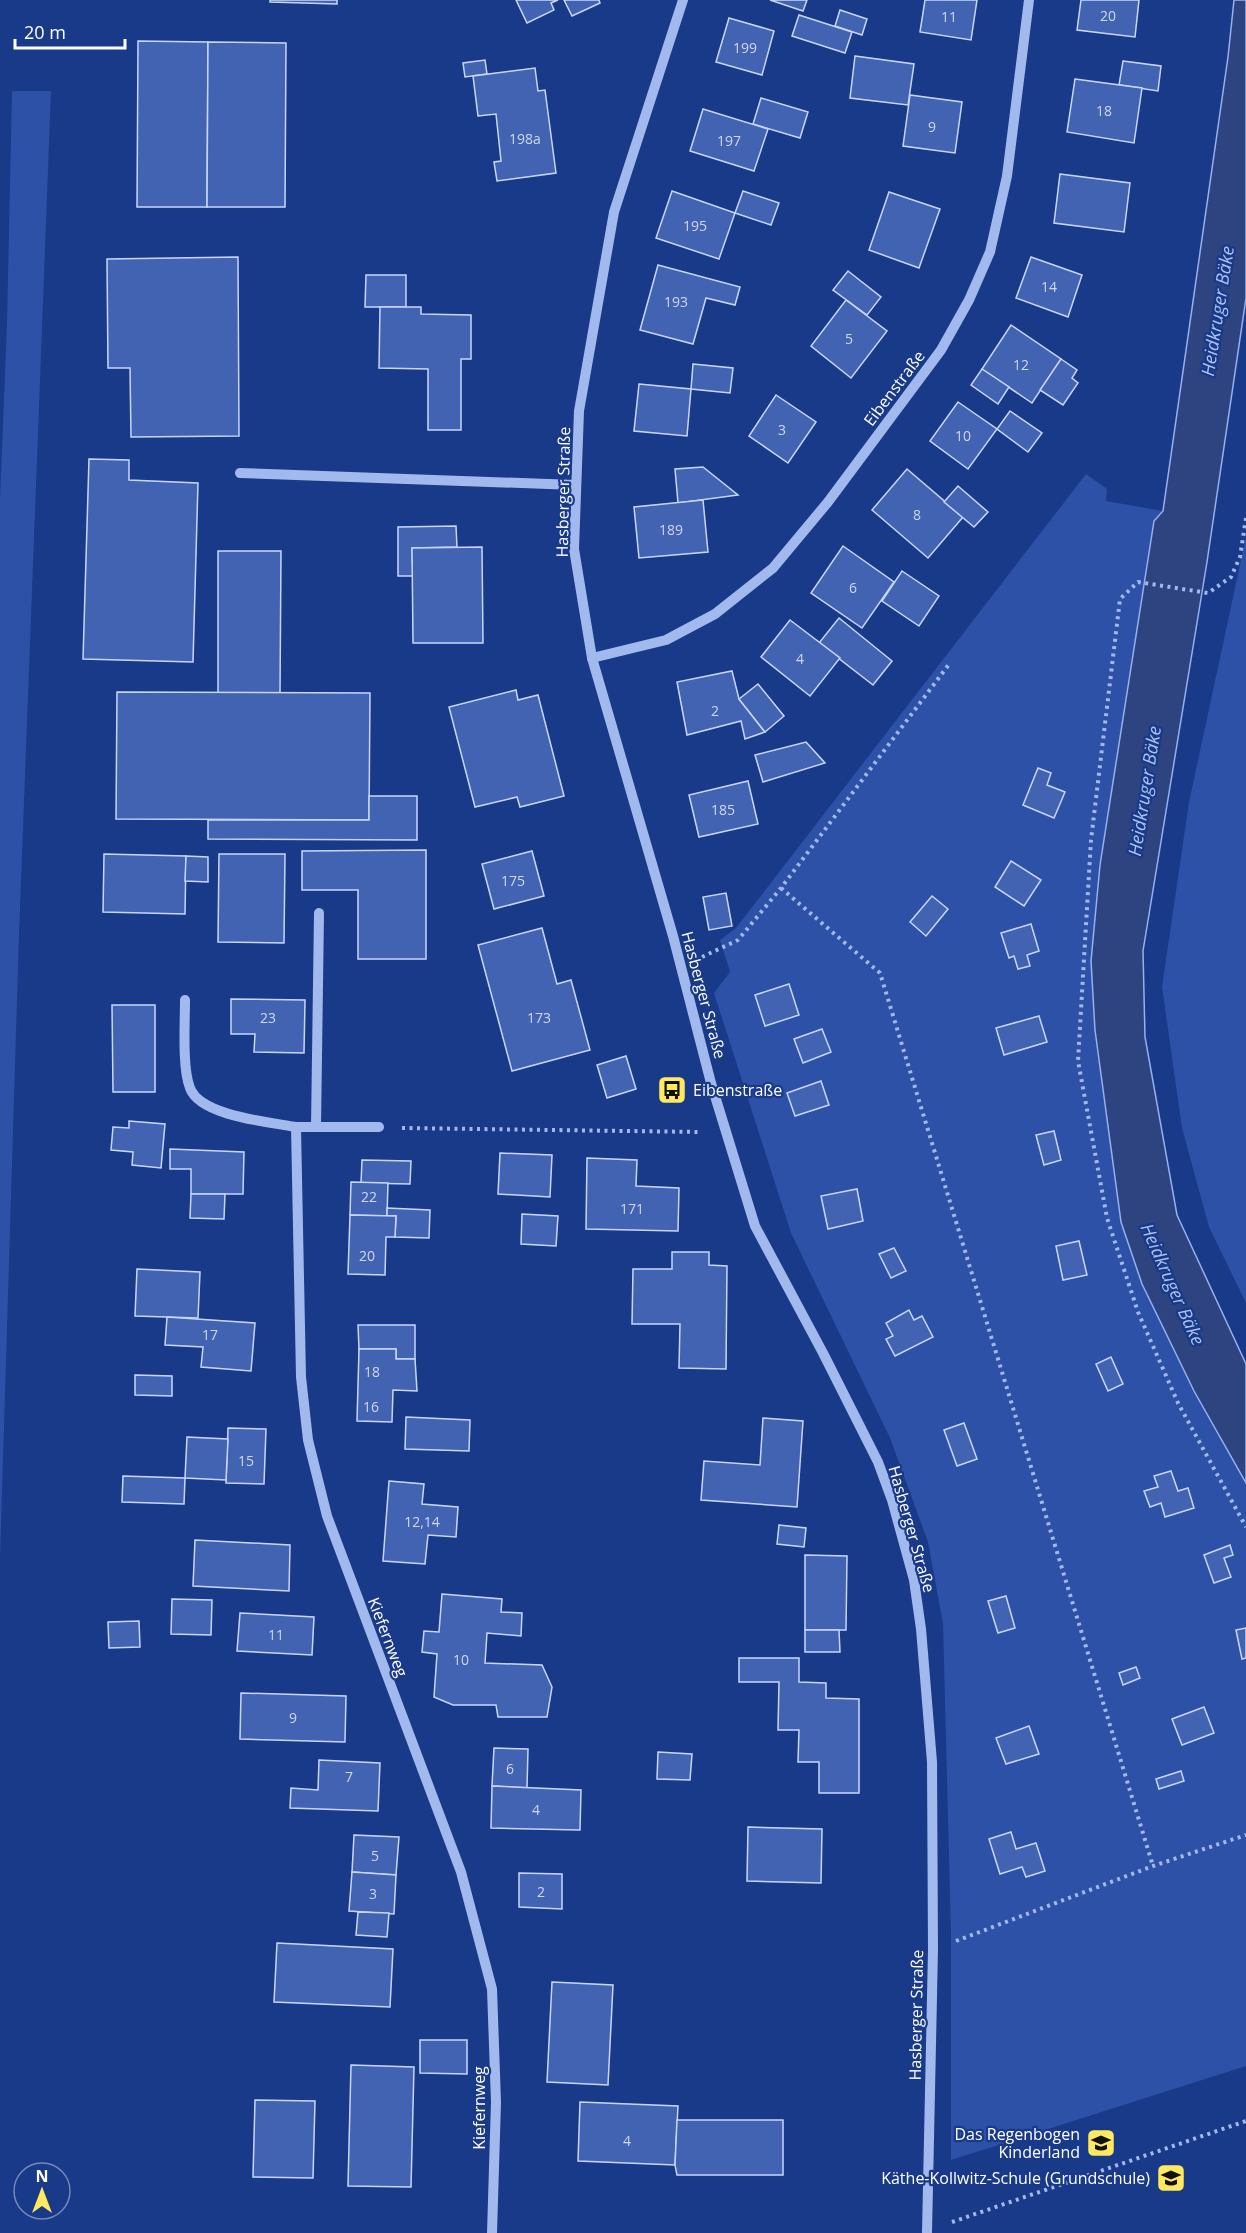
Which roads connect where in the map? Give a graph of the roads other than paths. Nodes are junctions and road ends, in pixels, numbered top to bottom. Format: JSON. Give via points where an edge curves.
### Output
{"nodes":[{"id":1,"x":683,"y":0,"type":"edge"},
{"id":2,"x":1029,"y":0,"type":"edge"},
{"id":3,"x":240,"y":473,"type":"dead end"},
{"id":4,"x":576,"y":485,"type":"junction"},
{"id":5,"x":591,"y":658,"type":"junction"},
{"id":6,"x":319,"y":913,"type":"dead end"},
{"id":7,"x":185,"y":1000,"type":"dead end"},
{"id":8,"x":296,"y":1127,"type":"junction"},
{"id":9,"x":316,"y":1127,"type":"junction"},
{"id":10,"x":379,"y":1127,"type":"road end"},
{"id":11,"x":927,"y":2232,"type":"edge"},
{"id":12,"x":492,"y":2233,"type":"edge"}],
"edges":[{"from":1,"to":4,"type":"street","name":"Hasberger Straße","via":[[614,212],[579,411]]},
{"from":2,"to":5,"type":"street","name":"Eibenstraße","via":[[1007,176],[990,252],[941,350],[828,502],[773,568],[715,614],[666,640]]},
{"from":3,"to":4,"type":"street"},
{"from":4,"to":5,"type":"street","name":"Hasberger Straße","via":[[574,549]]},
{"from":5,"to":11,"type":"street","name":"Hasberger Straße","via":[[673,936],[725,1132],[756,1226],[878,1462],[914,1580],[932,1762]]},
{"from":6,"to":9,"type":"street"},
{"from":7,"to":8,"type":"street","via":[[187,1069],[190,1089],[199,1100],[219,1111]]},
{"from":8,"to":9,"type":"street"},
{"from":8,"to":12,"type":"street","name":"Kiefernweg","via":[[301,1377],[308,1440],[327,1516],[461,1872],[492,1989],[496,2102]]},
{"from":9,"to":10,"type":"street"}]}
